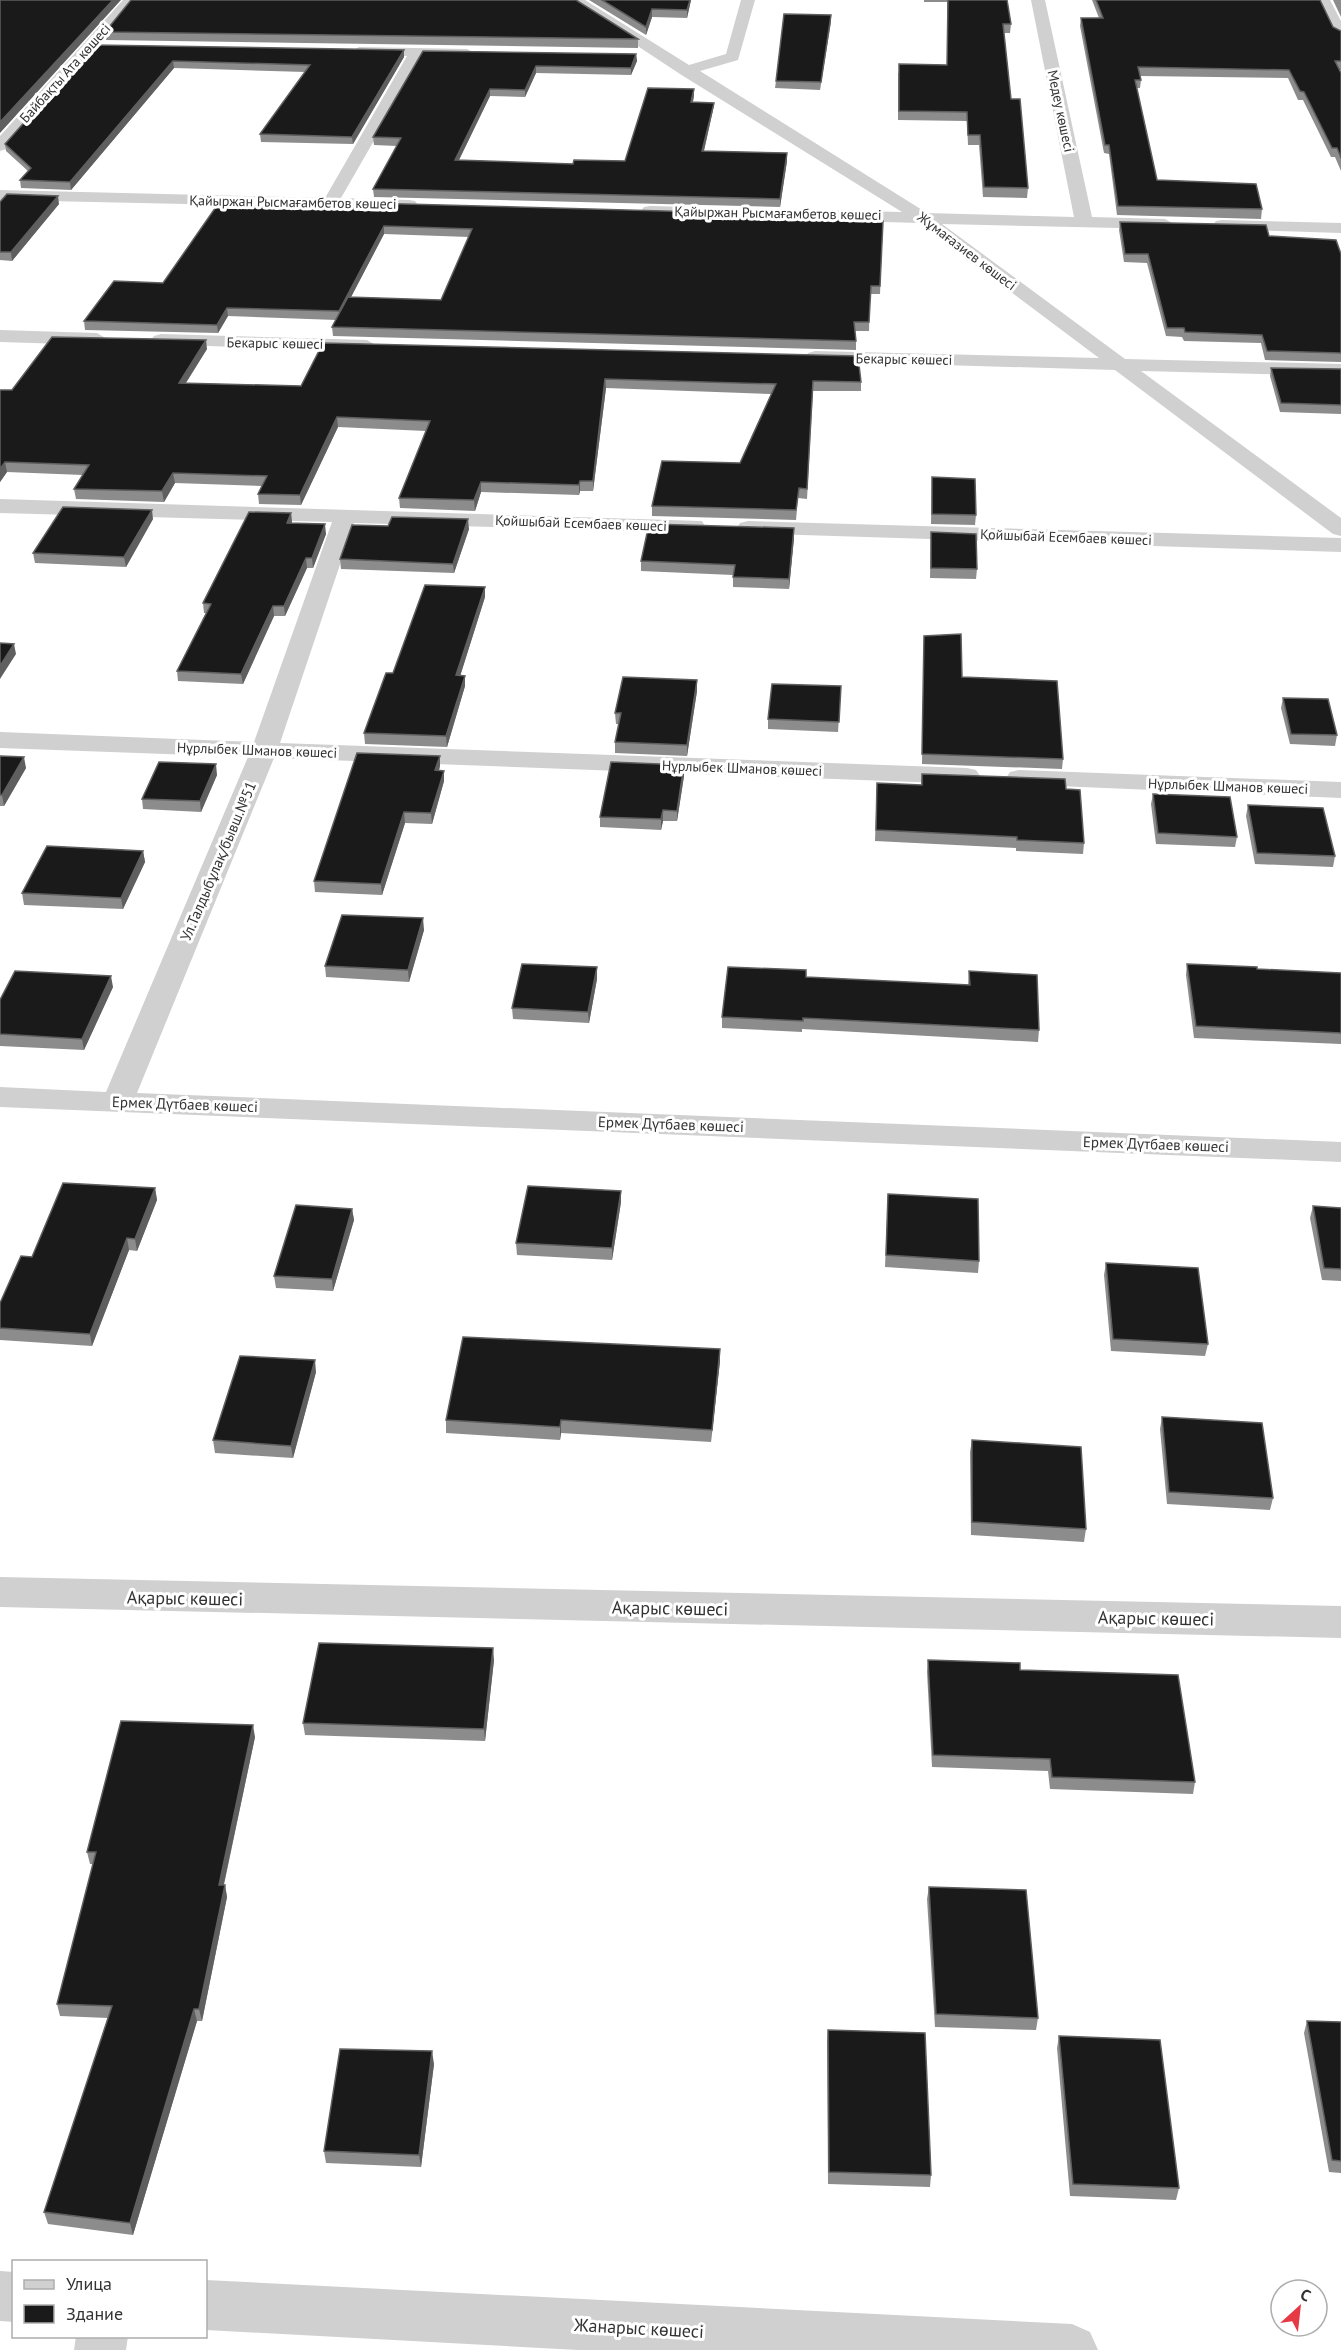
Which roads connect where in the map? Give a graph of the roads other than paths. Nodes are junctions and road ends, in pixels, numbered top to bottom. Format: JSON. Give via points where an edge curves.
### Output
{"nodes":[{"id":1,"x":130,"y":0,"type":"edge"},
{"id":2,"x":575,"y":0,"type":"edge"},
{"id":3,"x":748,"y":0,"type":"edge"},
{"id":4,"x":1038,"y":0,"type":"edge"},
{"id":5,"x":1323,"y":0,"type":"edge"},
{"id":6,"x":1341,"y":34,"type":"edge"},
{"id":7,"x":90,"y":45,"type":"junction"},
{"id":8,"x":113,"y":46,"type":"edge"},
{"id":9,"x":347,"y":51,"type":"edge"},
{"id":10,"x":417,"y":52,"type":"junction"},
{"id":11,"x":486,"y":53,"type":"edge"},
{"id":12,"x":637,"y":54,"type":"edge"},
{"id":13,"x":661,"y":55,"type":"junction"},
{"id":14,"x":685,"y":71,"type":"junction"},
{"id":15,"x":0,"y":146,"type":"edge"},
{"id":16,"x":0,"y":195,"type":"edge"},
{"id":17,"x":330,"y":203,"type":"junction"},
{"id":18,"x":425,"y":206,"type":"edge"},
{"id":19,"x":638,"y":210,"type":"edge"},
{"id":20,"x":922,"y":217,"type":"junction"},
{"id":21,"x":1084,"y":222,"type":"junction"},
{"id":22,"x":1177,"y":224,"type":"edge"},
{"id":23,"x":1201,"y":224,"type":"edge"},
{"id":24,"x":1341,"y":228,"type":"edge"},
{"id":25,"x":0,"y":336,"type":"edge"},
{"id":26,"x":119,"y":339,"type":"edge"},
{"id":27,"x":143,"y":340,"type":"edge"},
{"id":28,"x":381,"y":346,"type":"edge"},
{"id":29,"x":797,"y":357,"type":"edge"},
{"id":30,"x":1118,"y":365,"type":"junction"},
{"id":31,"x":1341,"y":370,"type":"edge"},
{"id":32,"x":0,"y":506,"type":"edge"},
{"id":33,"x":345,"y":516,"type":"junction"},
{"id":34,"x":1341,"y":529,"type":"edge"},
{"id":35,"x":1341,"y":545,"type":"edge"},
{"id":36,"x":0,"y":740,"type":"edge"},
{"id":37,"x":264,"y":750,"type":"junction"},
{"id":38,"x":1341,"y":790,"type":"edge"},
{"id":39,"x":0,"y":1097,"type":"edge"},
{"id":40,"x":118,"y":1101,"type":"junction"},
{"id":41,"x":1341,"y":1152,"type":"edge"},
{"id":42,"x":0,"y":1592,"type":"edge"},
{"id":43,"x":1341,"y":1622,"type":"edge"},
{"id":44,"x":207,"y":2305,"type":"edge"},
{"id":45,"x":1072,"y":2350,"type":"edge"}],
"edges":[{"from":1,"to":7,"type":"street","name":"Байбақты Ата көшесі"},
{"from":2,"to":13,"type":"street","name":"Жұмағазиев көшесі"},
{"from":3,"to":14,"type":"street","via":[[733,57]]},
{"from":4,"to":21,"type":"street","name":"Медеу көшесі"},
{"from":5,"to":6,"type":"street"},
{"from":7,"to":8,"type":"street"},
{"from":7,"to":15,"type":"street","name":"Байбақты Ата көшесі"},
{"from":9,"to":10,"type":"street"},
{"from":10,"to":11,"type":"street"},
{"from":10,"to":17,"type":"street"},
{"from":12,"to":13,"type":"street"},
{"from":13,"to":14,"type":"street","name":"Жұмағазиев көшесі"},
{"from":14,"to":20,"type":"street","name":"Жұмағазиев көшесі"},
{"from":16,"to":17,"type":"street","name":"Қайыржан Рысмағамбетов көшесі"},
{"from":17,"to":18,"type":"street","name":"Қайыржан Рысмағамбетов көшесі"},
{"from":19,"to":20,"type":"street","name":"Қайыржан Рысмағамбетов көшесі"},
{"from":20,"to":21,"type":"street","name":"Қайыржан Рысмағамбетов көшесі"},
{"from":20,"to":30,"type":"street","name":"Жұмағазиев көшесі"},
{"from":21,"to":22,"type":"street","name":"Қайыржан Рысмағамбетов көшесі"},
{"from":23,"to":24,"type":"street"},
{"from":25,"to":26,"type":"street"},
{"from":27,"to":28,"type":"street","name":"Бекарыс көшесі"},
{"from":29,"to":30,"type":"street","name":"Бекарыс көшесі"},
{"from":30,"to":31,"type":"street","name":"Бекарыс көшесі"},
{"from":30,"to":34,"type":"street","name":"Жұмағазиев көшесі"},
{"from":32,"to":33,"type":"street","name":"Қойшыбай Есембаев көшесі"},
{"from":33,"to":35,"type":"street","name":"Қойшыбай Есембаев көшесі"},
{"from":33,"to":37,"type":"street","name":"Ул.Талдыбұлақ/бывш.№51"},
{"from":36,"to":37,"type":"street","name":"Нұрлыбек Шманов көшесі"},
{"from":37,"to":38,"type":"street","name":"Нұрлыбек Шманов көшесі"},
{"from":37,"to":40,"type":"street","name":"Ул.Талдыбұлақ/бывш.№51"},
{"from":39,"to":40,"type":"street","name":"Ермек Дүтбаев көшесi"},
{"from":40,"to":41,"type":"street","name":"Ермек Дүтбаев көшесi"},
{"from":42,"to":43,"type":"street","name":"Ақарыс көшесi"},
{"from":44,"to":45,"type":"street","name":"Жанарыс көшесі"}]}
